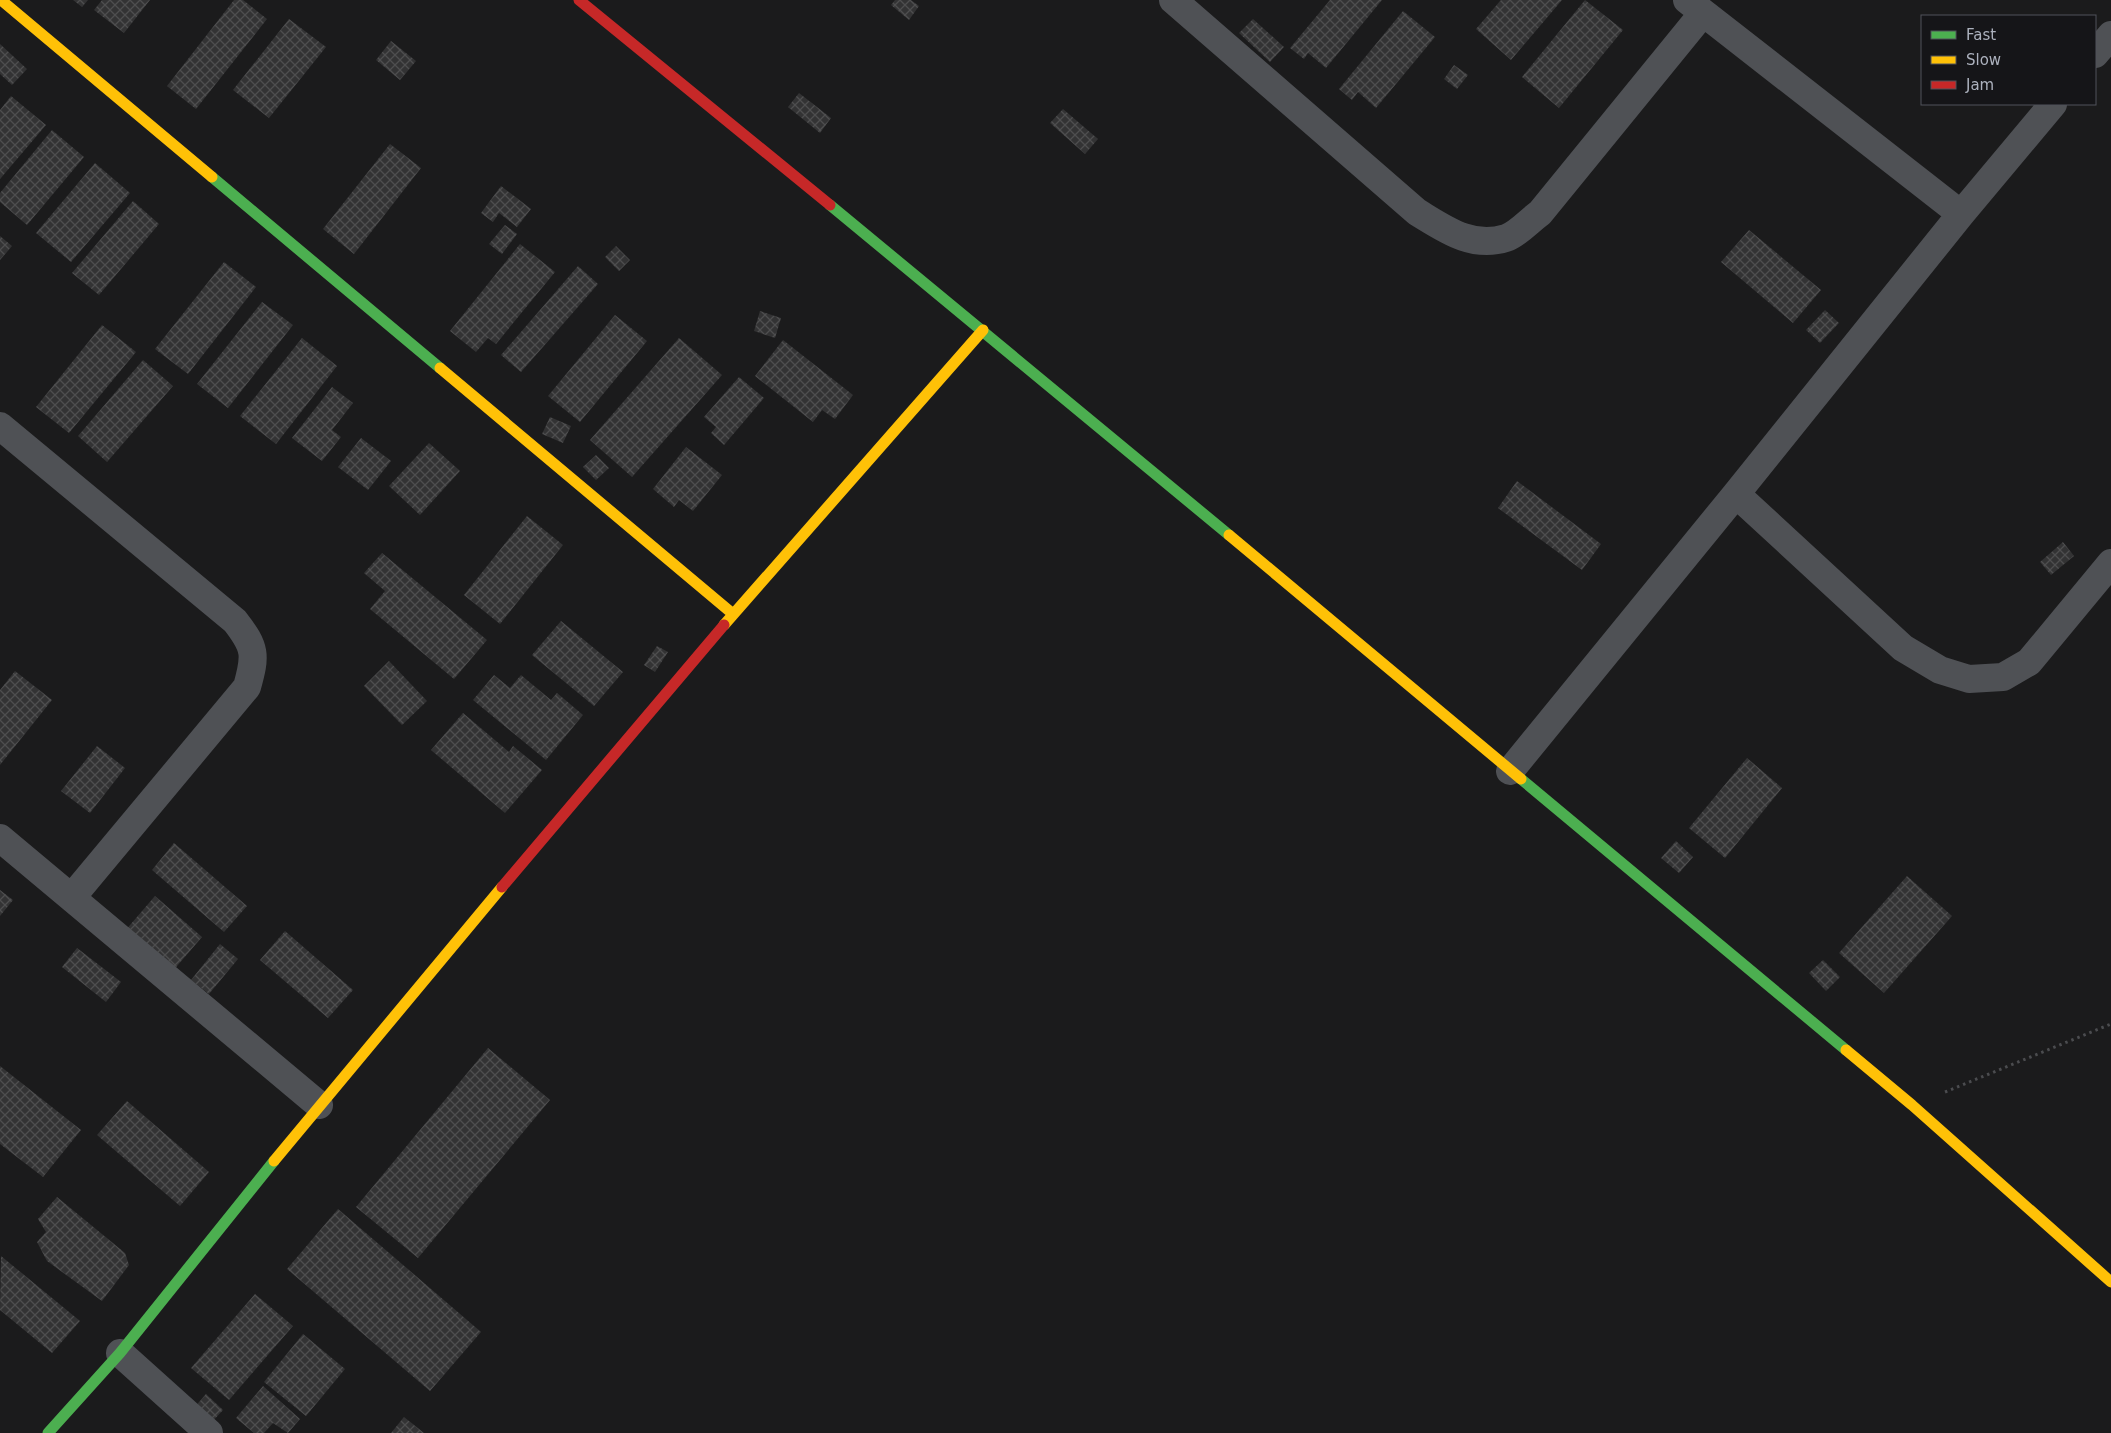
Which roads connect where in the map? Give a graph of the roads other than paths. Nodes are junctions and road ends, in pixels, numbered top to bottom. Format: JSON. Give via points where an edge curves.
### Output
{"nodes":[{"id":1,"x":0,"y":0,"type":"edge"},
{"id":2,"x":579,"y":0,"type":"edge"},
{"id":3,"x":1173,"y":0,"type":"edge"},
{"id":4,"x":1695,"y":7,"type":"edge"},
{"id":5,"x":2111,"y":35,"type":"edge"},
{"id":6,"x":2096,"y":53,"type":"edge"},
{"id":7,"x":2052,"y":105,"type":"edge"},
{"id":8,"x":1960,"y":214,"type":"junction"},
{"id":9,"x":983,"y":330,"type":"junction"},
{"id":10,"x":0,"y":426,"type":"edge"},
{"id":11,"x":1736,"y":494,"type":"junction"},
{"id":12,"x":2111,"y":563,"type":"edge"},
{"id":13,"x":733,"y":614,"type":"junction"},
{"id":14,"x":1510,"y":771,"type":"junction"},
{"id":15,"x":0,"y":838,"type":"edge"},
{"id":16,"x":72,"y":897,"type":"junction"},
{"id":17,"x":319,"y":1106,"type":"junction"},
{"id":18,"x":2111,"y":1282,"type":"edge"},
{"id":19,"x":120,"y":1353,"type":"junction"},
{"id":20,"x":48,"y":1433,"type":"edge"},
{"id":21,"x":210,"y":1433,"type":"edge"}],
"edges":[{"from":1,"to":13,"type":"street"},
{"from":2,"to":9,"type":"street"},
{"from":3,"to":4,"type":"street","via":[[1417,212],[1454,235],[1480,242],[1507,238],[1540,213]]},
{"from":4,"to":8,"type":"street"},
{"from":5,"to":6,"type":"street"},
{"from":7,"to":8,"type":"street"},
{"from":8,"to":11,"type":"street"},
{"from":9,"to":13,"type":"street"},
{"from":9,"to":14,"type":"street"},
{"from":10,"to":16,"type":"street","via":[[234,621],[249,639],[254,660],[248,687]]},
{"from":11,"to":12,"type":"street","via":[[1903,648],[1940,670],[1970,679],[2003,677],[2030,662]]},
{"from":11,"to":14,"type":"street"},
{"from":13,"to":17,"type":"street"},
{"from":14,"to":18,"type":"street","via":[[1912,1106]]},
{"from":15,"to":16,"type":"street"},
{"from":16,"to":17,"type":"street"},
{"from":17,"to":19,"type":"street"},
{"from":19,"to":20,"type":"street"},
{"from":19,"to":21,"type":"street"}]}
